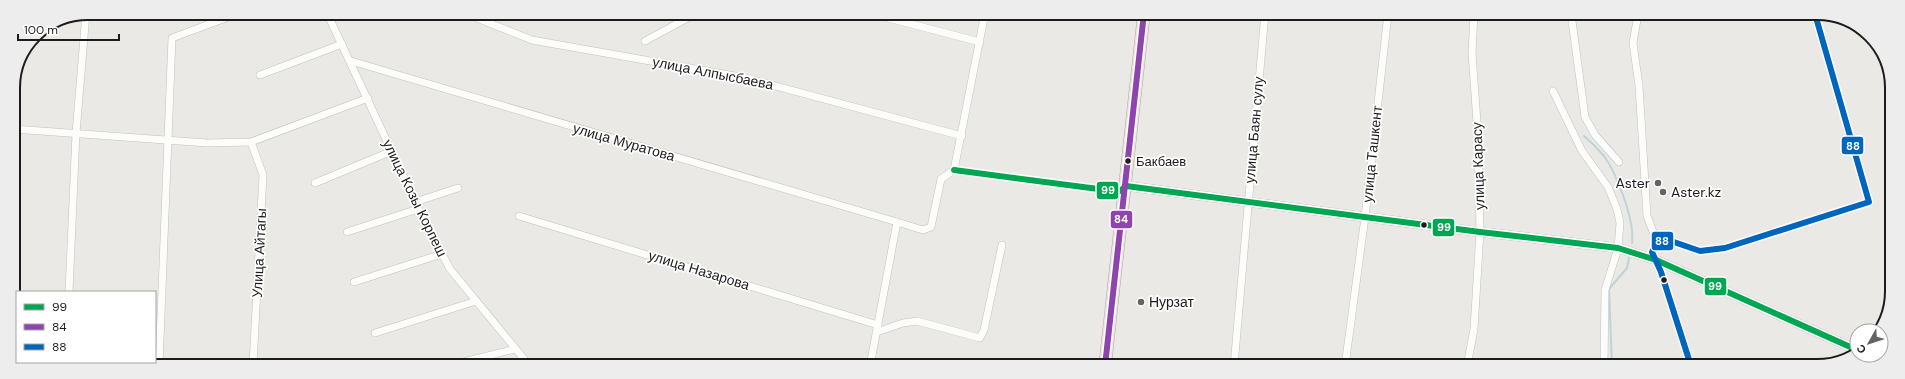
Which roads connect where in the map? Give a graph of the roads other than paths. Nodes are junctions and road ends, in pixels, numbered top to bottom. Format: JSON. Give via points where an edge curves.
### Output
{"nodes":[{"id":1,"x":85,"y":20,"type":"edge"},
{"id":2,"x":220,"y":20,"type":"edge"},
{"id":3,"x":330,"y":20,"type":"edge"},
{"id":4,"x":482,"y":20,"type":"edge"},
{"id":5,"x":684,"y":20,"type":"edge"},
{"id":6,"x":896,"y":20,"type":"edge"},
{"id":7,"x":984,"y":20,"type":"edge"},
{"id":8,"x":1143,"y":20,"type":"edge"},
{"id":9,"x":1151,"y":20,"type":"edge"},
{"id":10,"x":1264,"y":20,"type":"edge"},
{"id":11,"x":1387,"y":20,"type":"edge"},
{"id":12,"x":1474,"y":20,"type":"edge"},
{"id":13,"x":1572,"y":20,"type":"edge"},
{"id":14,"x":1637,"y":20,"type":"edge"},
{"id":15,"x":1817,"y":20,"type":"edge"},
{"id":16,"x":645,"y":41,"type":"dead end"},
{"id":17,"x":980,"y":42,"type":"junction"},
{"id":18,"x":342,"y":44,"type":"junction"},
{"id":19,"x":351,"y":61,"type":"junction"},
{"id":20,"x":260,"y":74,"type":"dead end"},
{"id":21,"x":1553,"y":91,"type":"dead end"},
{"id":22,"x":368,"y":98,"type":"junction"},
{"id":23,"x":20,"y":129,"type":"edge"},
{"id":24,"x":76,"y":133,"type":"junction"},
{"id":25,"x":962,"y":136,"type":"junction"},
{"id":26,"x":168,"y":140,"type":"junction"},
{"id":27,"x":251,"y":142,"type":"junction"},
{"id":28,"x":392,"y":151,"type":"junction"},
{"id":29,"x":1619,"y":162,"type":"dead end"},
{"id":30,"x":954,"y":170,"type":"junction"},
{"id":31,"x":315,"y":183,"type":"dead end"},
{"id":32,"x":1130,"y":187,"type":"junction"},
{"id":33,"x":458,"y":188,"type":"dead end"},
{"id":34,"x":1247,"y":202,"type":"junction"},
{"id":35,"x":417,"y":205,"type":"junction"},
{"id":36,"x":520,"y":216,"type":"dead end"},
{"id":37,"x":1365,"y":217,"type":"junction"},
{"id":38,"x":897,"y":222,"type":"junction"},
{"id":39,"x":347,"y":232,"type":"dead end"},
{"id":40,"x":1480,"y":232,"type":"junction"},
{"id":41,"x":1657,"y":242,"type":"junction"},
{"id":42,"x":1002,"y":245,"type":"dead end"},
{"id":43,"x":1618,"y":248,"type":"junction"},
{"id":44,"x":442,"y":254,"type":"junction"},
{"id":45,"x":1656,"y":260,"type":"junction"},
{"id":46,"x":354,"y":282,"type":"dead end"},
{"id":47,"x":69,"y":291,"type":"edge"},
{"id":48,"x":476,"y":301,"type":"junction"},
{"id":49,"x":877,"y":328,"type":"junction"},
{"id":50,"x":375,"y":333,"type":"dead end"},
{"id":51,"x":1849,"y":346,"type":"edge"},
{"id":52,"x":515,"y":349,"type":"junction"},
{"id":53,"x":158,"y":359,"type":"edge"},
{"id":54,"x":253,"y":359,"type":"edge"},
{"id":55,"x":475,"y":359,"type":"edge"},
{"id":56,"x":523,"y":359,"type":"edge"},
{"id":57,"x":871,"y":359,"type":"edge"},
{"id":58,"x":1106,"y":359,"type":"edge"},
{"id":59,"x":1114,"y":359,"type":"edge"},
{"id":60,"x":1235,"y":359,"type":"edge"},
{"id":61,"x":1346,"y":359,"type":"edge"},
{"id":62,"x":1468,"y":359,"type":"edge"},
{"id":63,"x":1604,"y":359,"type":"edge"},
{"id":64,"x":1686,"y":359,"type":"edge"}],
"edges":[{"from":1,"to":24,"type":"street"},
{"from":2,"to":26,"type":"street","via":[[172,38]]},
{"from":3,"to":18,"type":"street","name":"улица Козы Корпеш"},
{"from":4,"to":25,"type":"street","name":"улица Алпысбаева","via":[[532,40],[746,78]]},
{"from":5,"to":16,"type":"street"},
{"from":6,"to":17,"type":"street"},
{"from":7,"to":17,"type":"street"},
{"from":8,"to":32,"type":"highway"},
{"from":9,"to":32,"type":"highway"},
{"from":10,"to":34,"type":"street","name":"улица Баян сулу"},
{"from":11,"to":37,"type":"street","name":"улица Ташкент"},
{"from":12,"to":40,"type":"street","name":"улица Карасу","via":[[1472,53],[1478,136]]},
{"from":13,"to":29,"type":"street","via":[[1585,117],[1596,136]]},
{"from":14,"to":41,"type":"street","via":[[1633,43],[1639,86],[1647,216]]},
{"from":15,"to":41,"type":"street","via":[[1869,202],[1725,248],[1700,251],[1668,240]]},
{"from":17,"to":25,"type":"street"},
{"from":18,"to":19,"type":"street","name":"улица Козы Корпеш"},
{"from":18,"to":20,"type":"street"},
{"from":19,"to":22,"type":"street","name":"улица Козы Корпеш"},
{"from":19,"to":38,"type":"street","name":"улица Муратова"},
{"from":21,"to":43,"type":"street","via":[[1578,144],[1613,197],[1620,223]]},
{"from":22,"to":27,"type":"street"},
{"from":22,"to":28,"type":"street","name":"улица Козы Корпеш"},
{"from":23,"to":24,"type":"street"},
{"from":24,"to":26,"type":"street"},
{"from":24,"to":47,"type":"street"},
{"from":25,"to":30,"type":"street"},
{"from":26,"to":27,"type":"street","via":[[207,143]]},
{"from":26,"to":53,"type":"street"},
{"from":27,"to":54,"type":"street","name":"Улица Айтагы","via":[[262,175]]},
{"from":28,"to":31,"type":"street"},
{"from":28,"to":35,"type":"street","name":"улица Козы Корпеш"},
{"from":30,"to":32,"type":"street","via":[[1106,190],[1120,191]]},
{"from":30,"to":38,"type":"street","name":"улица Муратова","via":[[941,179],[931,227],[924,230]]},
{"from":32,"to":34,"type":"street"},
{"from":32,"to":58,"type":"highway"},
{"from":32,"to":59,"type":"highway"},
{"from":33,"to":35,"type":"street"},
{"from":34,"to":37,"type":"street"},
{"from":34,"to":60,"type":"street","name":"улица Баян сулу"},
{"from":35,"to":39,"type":"street"},
{"from":35,"to":44,"type":"street","name":"улица Козы Корпеш"},
{"from":36,"to":49,"type":"street","name":"улица Назарова"},
{"from":37,"to":40,"type":"street"},
{"from":37,"to":61,"type":"street","name":"улица Ташкент"},
{"from":38,"to":49,"type":"street"},
{"from":40,"to":43,"type":"street"},
{"from":40,"to":62,"type":"street","name":"улица Карасу","via":[[1474,329]]},
{"from":41,"to":45,"type":"street","via":[[1652,252]]},
{"from":42,"to":49,"type":"street","via":[[984,330],[980,338],[917,322],[903,322]]},
{"from":43,"to":45,"type":"street"},
{"from":43,"to":63,"type":"street","via":[[1605,290]]},
{"from":44,"to":46,"type":"street"},
{"from":44,"to":48,"type":"street","name":"улица Козы Корпеш","via":[[450,269]]},
{"from":45,"to":51,"type":"street"},
{"from":45,"to":64,"type":"street"},
{"from":48,"to":50,"type":"street"},
{"from":48,"to":52,"type":"street","name":"улица Козы Корпеш"},
{"from":49,"to":57,"type":"street"},
{"from":52,"to":55,"type":"street"},
{"from":52,"to":56,"type":"street","name":"улица Козы Корпеш"}]}
